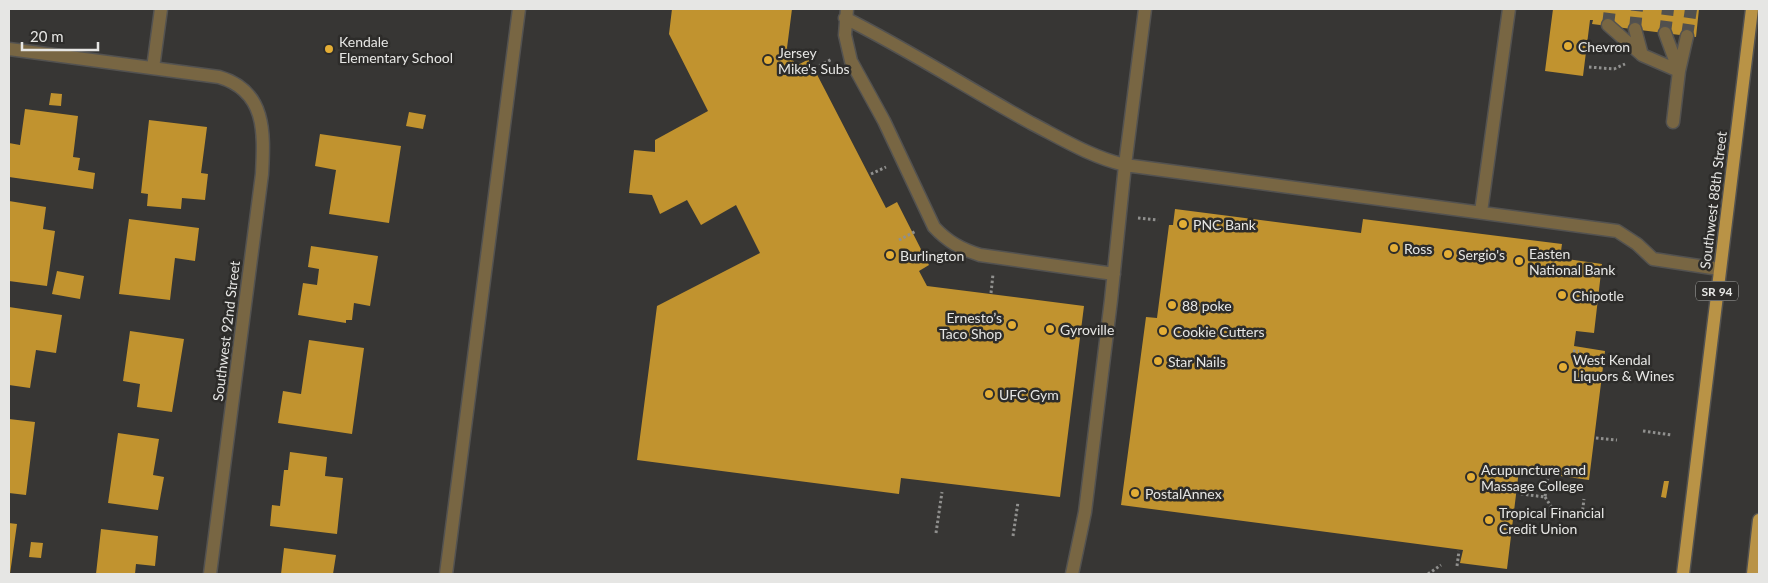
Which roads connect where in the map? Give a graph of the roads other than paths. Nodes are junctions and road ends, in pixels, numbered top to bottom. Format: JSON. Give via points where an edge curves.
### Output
{"nodes":[{"id":1,"x":161,"y":9,"type":"edge"},
{"id":2,"x":519,"y":9,"type":"edge"},
{"id":3,"x":1144,"y":9,"type":"edge"},
{"id":4,"x":1509,"y":9,"type":"edge"},
{"id":5,"x":1752,"y":9,"type":"edge"},
{"id":6,"x":846,"y":14,"type":"edge"},
{"id":7,"x":1608,"y":26,"type":"dead end"},
{"id":8,"x":1635,"y":29,"type":"tunnel mouth"},
{"id":9,"x":1665,"y":33,"type":"tunnel mouth"},
{"id":10,"x":1687,"y":36,"type":"tunnel mouth"},
{"id":11,"x":9,"y":49,"type":"edge"},
{"id":12,"x":1642,"y":54,"type":"junction"},
{"id":13,"x":153,"y":68,"type":"junction"},
{"id":14,"x":1680,"y":71,"type":"junction"},
{"id":15,"x":1673,"y":122,"type":"dead end"},
{"id":16,"x":1125,"y":165,"type":"junction"},
{"id":17,"x":1482,"y":212,"type":"junction"},
{"id":18,"x":1719,"y":269,"type":"junction"},
{"id":19,"x":1114,"y":274,"type":"junction"},
{"id":20,"x":1759,"y":520,"type":"edge"},
{"id":21,"x":210,"y":574,"type":"edge"},
{"id":22,"x":446,"y":574,"type":"edge"},
{"id":23,"x":1072,"y":574,"type":"edge"},
{"id":24,"x":1683,"y":574,"type":"edge"},
{"id":25,"x":1753,"y":574,"type":"edge"}],
"edges":[{"from":1,"to":13,"type":"street"},
{"from":2,"to":22,"type":"street"},
{"from":3,"to":16,"type":"street"},
{"from":4,"to":17,"type":"street"},
{"from":5,"to":18,"type":"main road","name":"Southwest 88th Street","number":"SR 94"},
{"from":6,"to":16,"type":"street","via":[[1087,153]]},
{"from":6,"to":19,"type":"street","via":[[845,35],[851,61],[884,121],[934,227],[946,239],[980,255]]},
{"from":7,"to":12,"type":"street"},
{"from":8,"to":12,"type":"street"},
{"from":9,"to":14,"type":"street"},
{"from":10,"to":14,"type":"street"},
{"from":11,"to":13,"type":"street"},
{"from":12,"to":14,"type":"street"},
{"from":13,"to":21,"type":"street","name":"Southwest 92nd Street","via":[[220,77],[235,83],[249,95],[263,126],[262,174]]},
{"from":14,"to":15,"type":"street"},
{"from":16,"to":17,"type":"street"},
{"from":16,"to":19,"type":"street"},
{"from":17,"to":18,"type":"street","via":[[1617,231],[1653,259]]},
{"from":18,"to":24,"type":"main road","name":"Southwest 88th Street","number":"SR 94"},
{"from":19,"to":23,"type":"street","via":[[1085,512]]},
{"from":20,"to":25,"type":"main road"}]}
